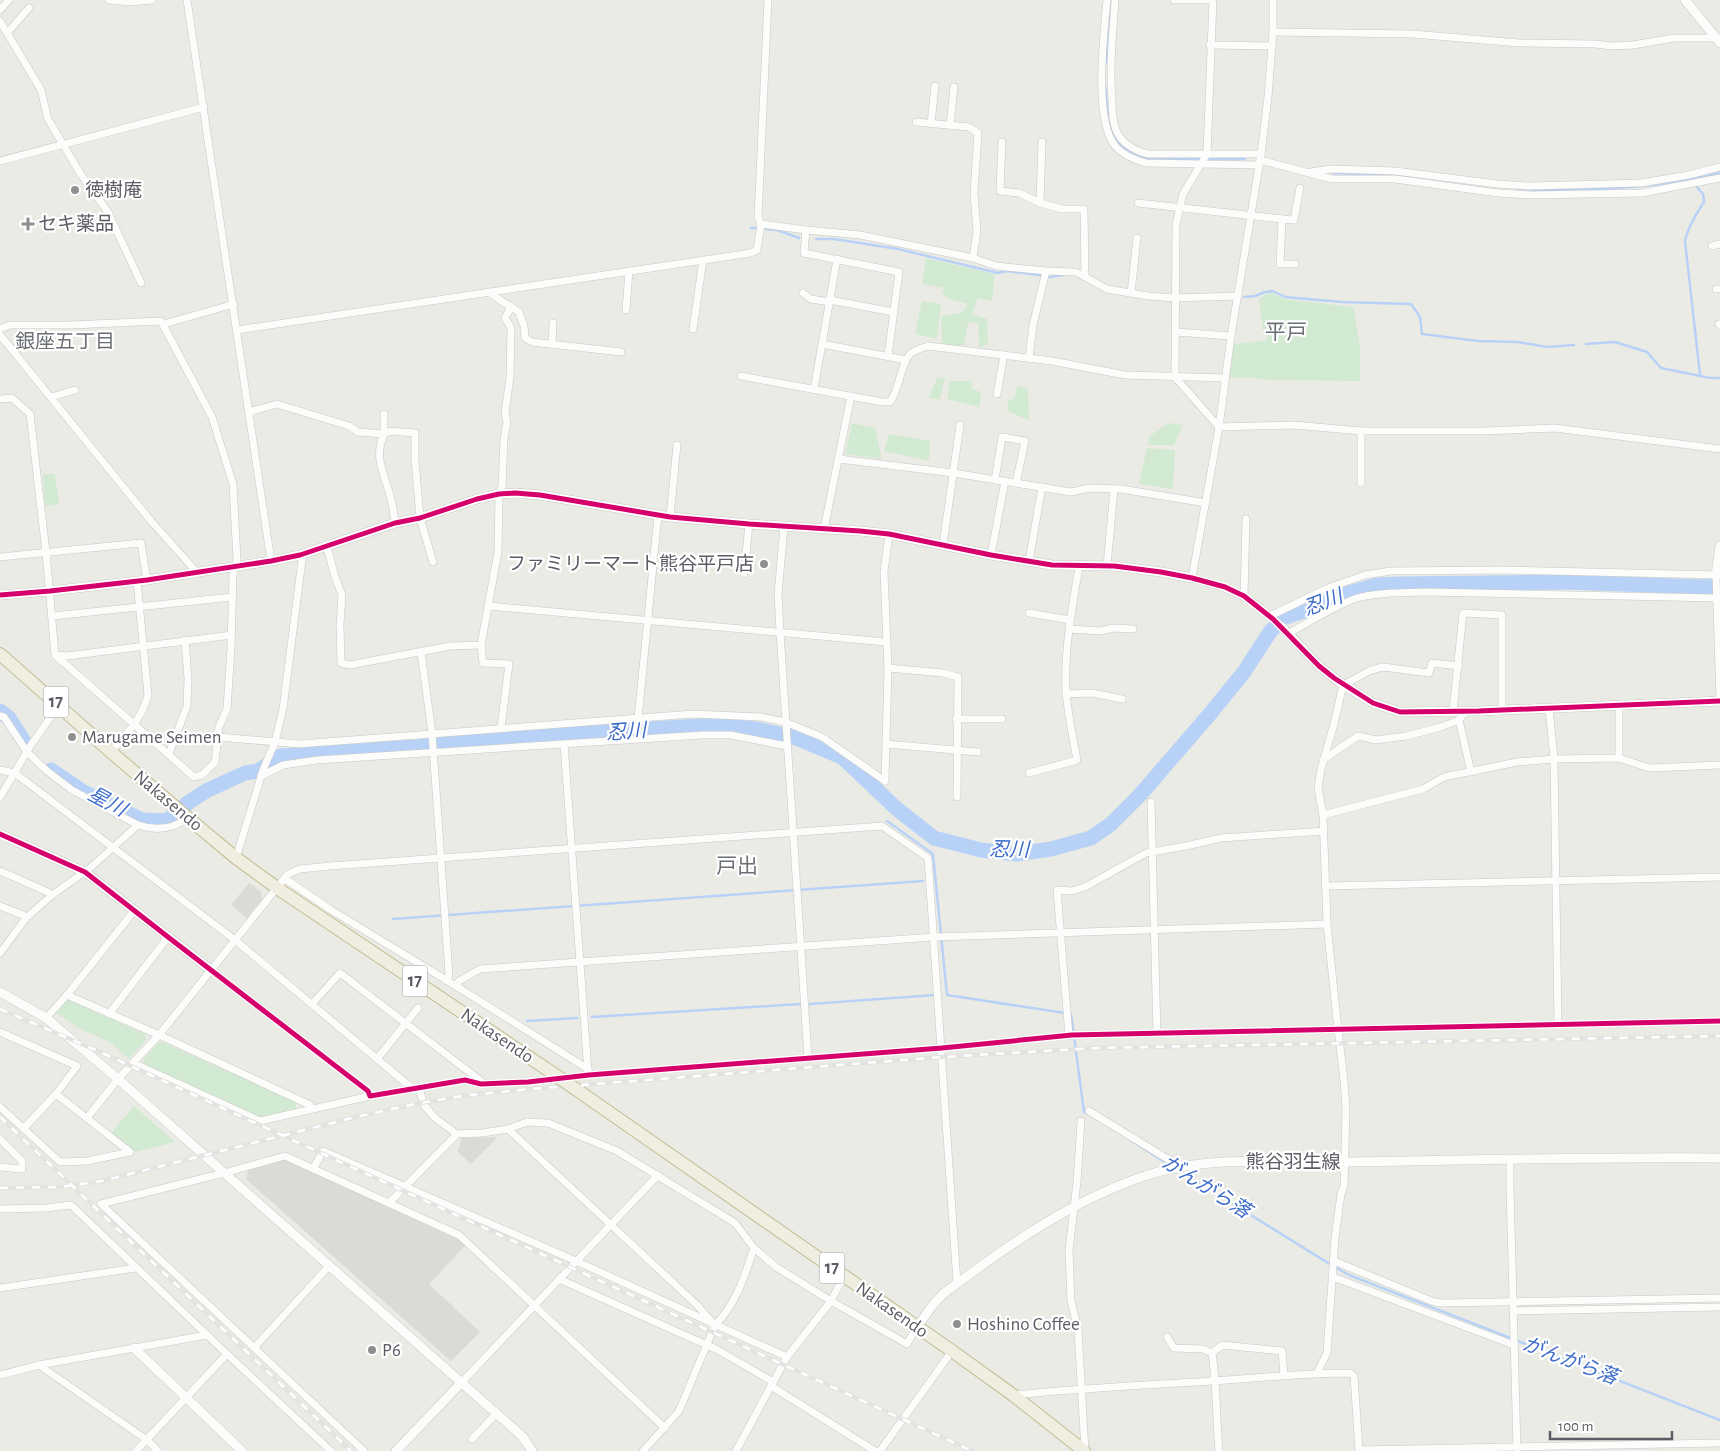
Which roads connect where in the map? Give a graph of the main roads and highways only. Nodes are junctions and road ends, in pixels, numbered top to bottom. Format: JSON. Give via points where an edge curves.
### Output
{"nodes":[{"id":1,"x":0,"y":654,"type":"edge"},
{"id":2,"x":1084,"y":1451,"type":"edge"}],
"edges":[{"from":1,"to":2,"type":"highway","name":"Nakasendo","number":"17","bridge":true,"via":[[236,858],[280,883],[952,1351]]}]}
